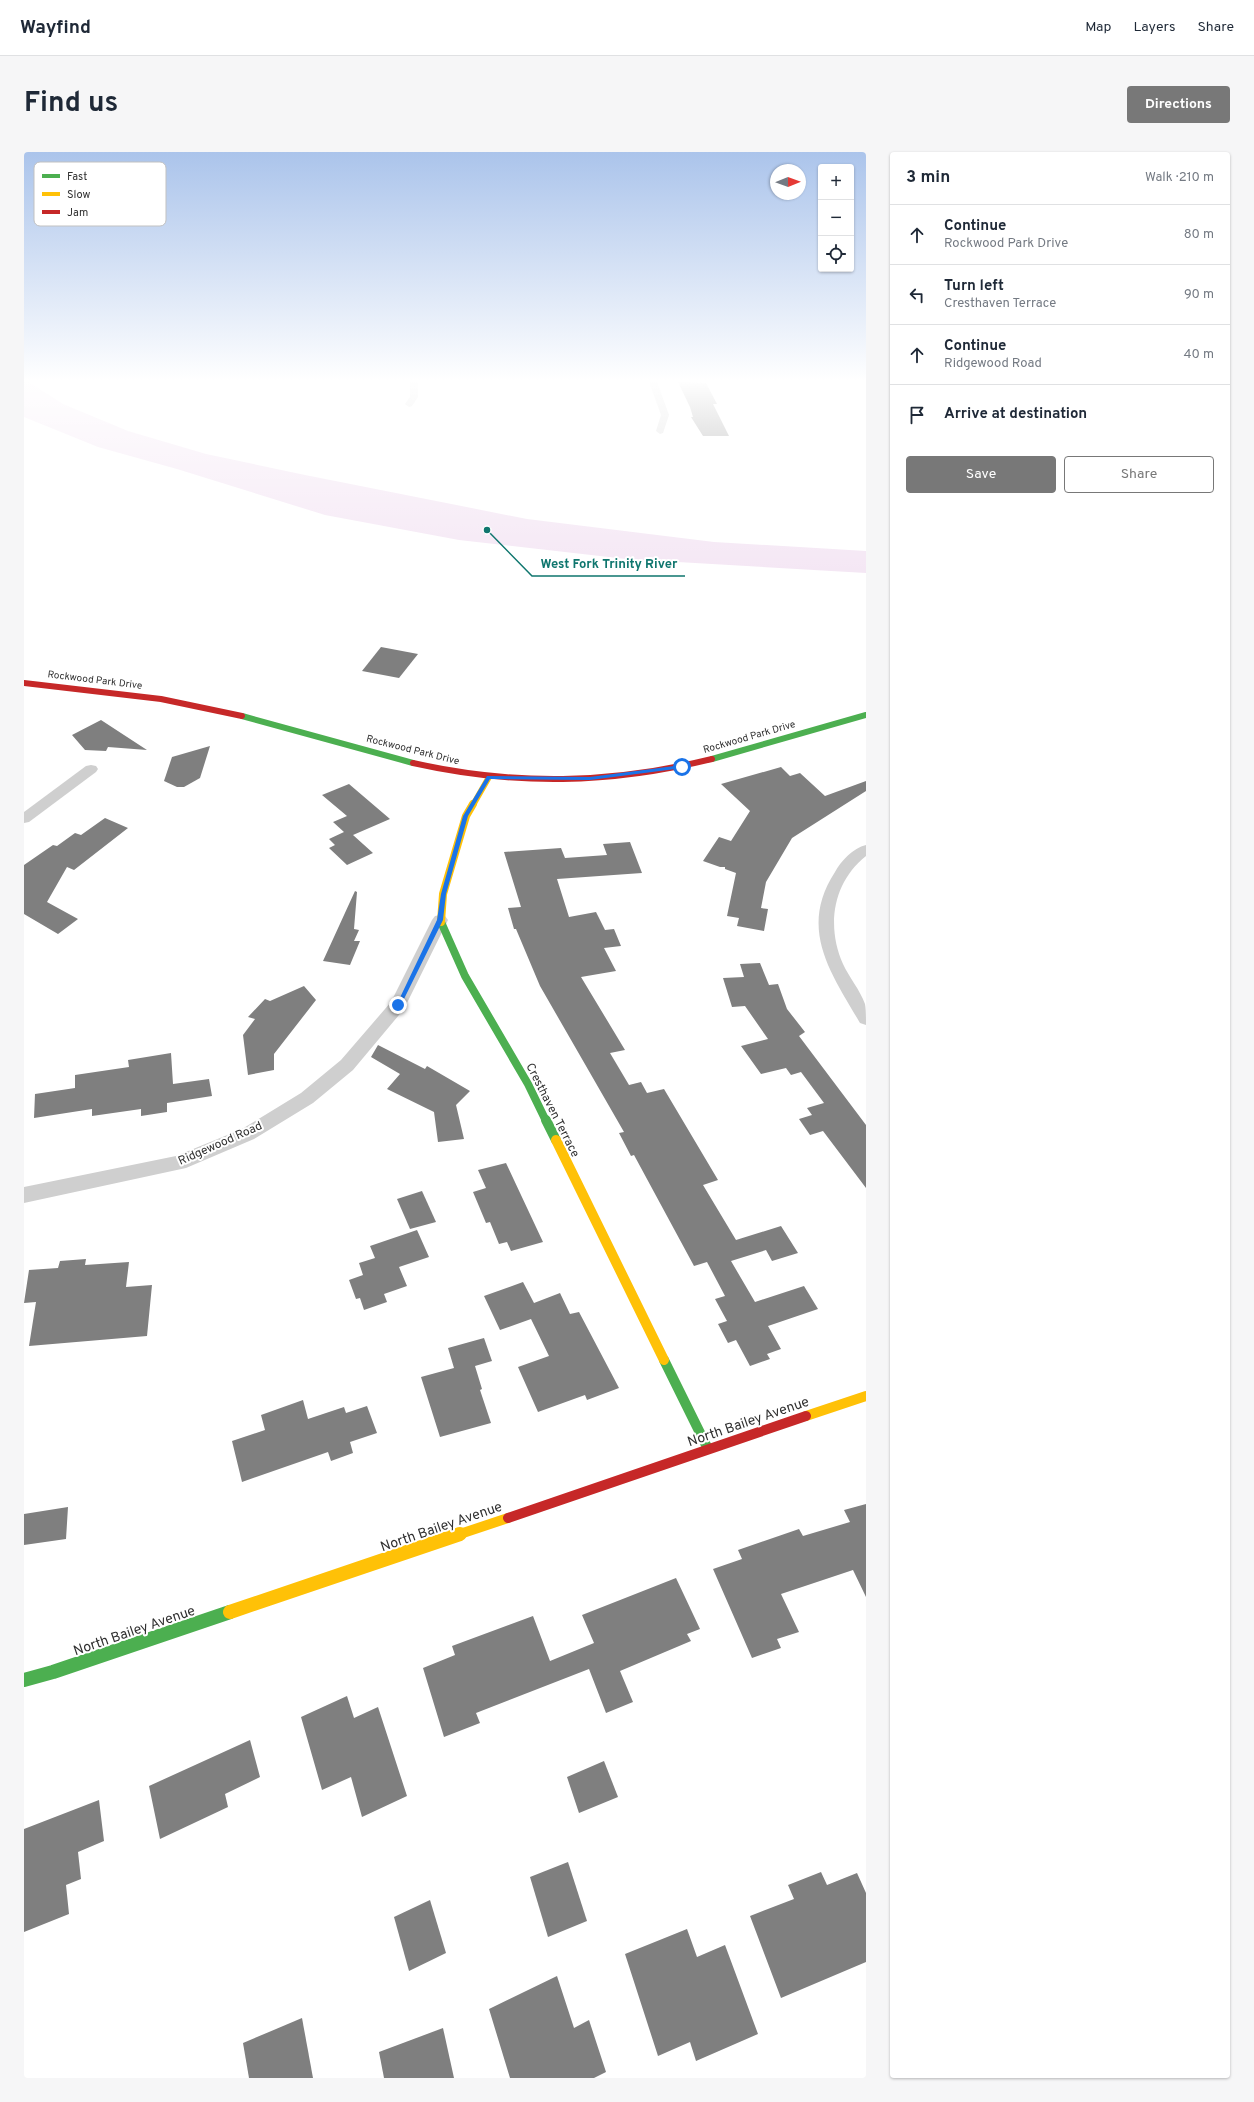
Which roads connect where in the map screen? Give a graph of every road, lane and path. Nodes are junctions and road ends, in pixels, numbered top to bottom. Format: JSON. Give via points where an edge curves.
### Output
{"nodes":[{"id":1,"x":24,"y":683,"type":"edge"},
{"id":2,"x":866,"y":715,"type":"edge"},
{"id":3,"x":91,"y":770,"type":"dead end"},
{"id":4,"x":489,"y":777,"type":"junction"},
{"id":5,"x":24,"y":819,"type":"edge"},
{"id":6,"x":866,"y":849,"type":"edge"},
{"id":7,"x":440,"y":920,"type":"junction"},
{"id":8,"x":866,"y":1019,"type":"edge"},
{"id":9,"x":24,"y":1195,"type":"edge"},
{"id":10,"x":866,"y":1396,"type":"edge"},
{"id":11,"x":708,"y":1449,"type":"junction"},
{"id":12,"x":24,"y":1680,"type":"edge"}],
"edges":[{"from":1,"to":4,"type":"street","name":"Rockwood Park Drive","via":[[132,694],[204,706],[430,766]]},
{"from":2,"to":4,"type":"street","name":"Rockwood Park Drive","via":[[682,767],[590,779]]},
{"from":3,"to":5,"type":"street"},
{"from":4,"to":7,"type":"street","via":[[466,816],[443,894]]},
{"from":6,"to":8,"type":"street","via":[[855,857],[840,875],[829,903],[825,931],[830,954]]},
{"from":7,"to":9,"type":"street","name":"Ridgewood Road","via":[[398,1005],[347,1065],[307,1098],[248,1134],[179,1163]]},
{"from":7,"to":11,"type":"street","name":"Cresthaven Terrace","via":[[465,976],[528,1084]]},
{"from":10,"to":11,"type":"street","name":"North Bailey Avenue"},
{"from":11,"to":12,"type":"street","name":"North Bailey Avenue","via":[[61,1670]]}]}
